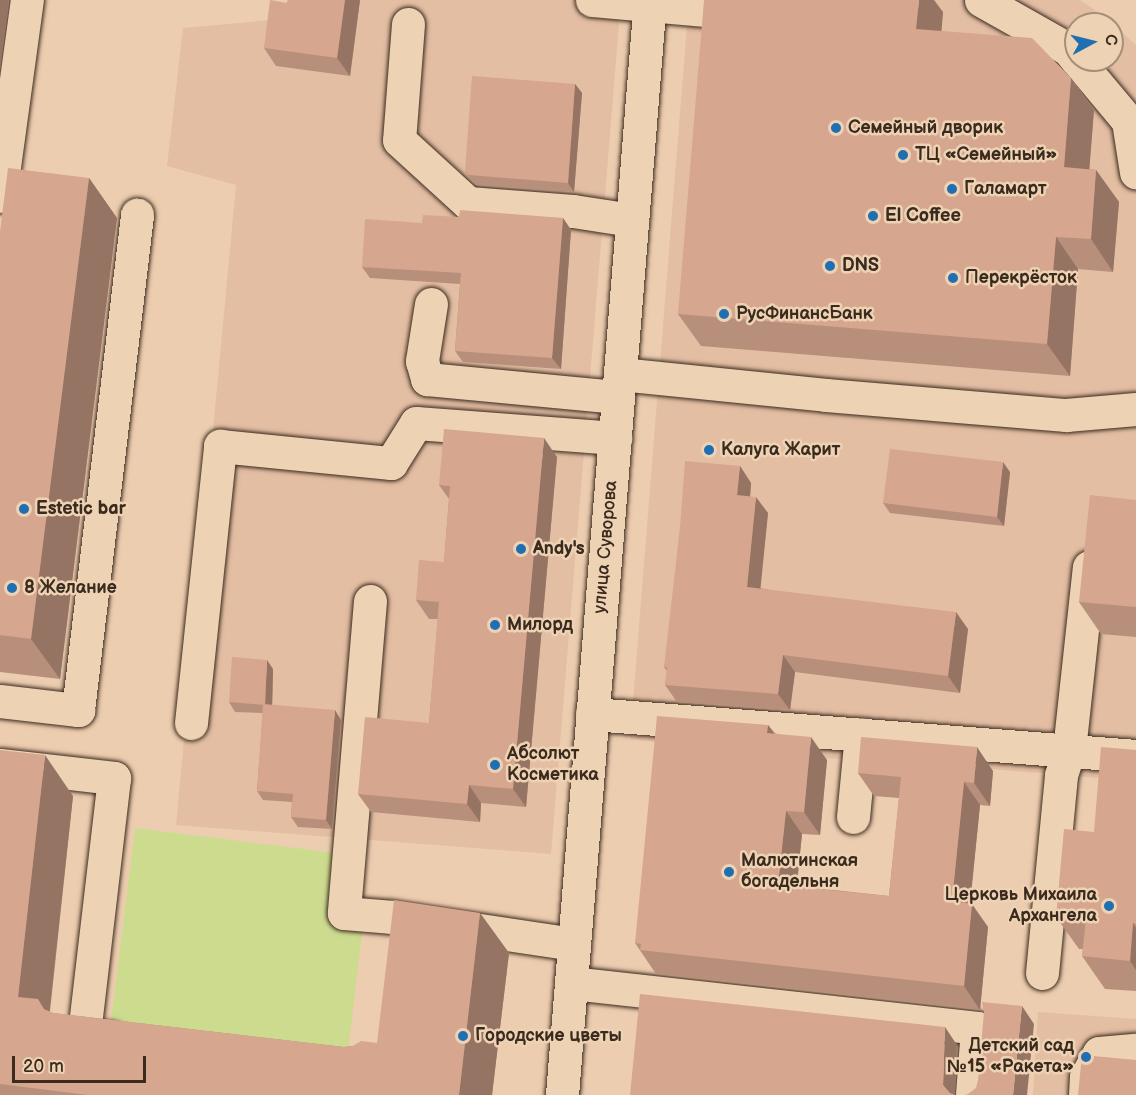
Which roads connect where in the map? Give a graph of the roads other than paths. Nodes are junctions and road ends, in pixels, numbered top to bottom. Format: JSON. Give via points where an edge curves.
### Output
{"nodes":[{"id":1,"x":27,"y":0,"type":"edge"},
{"id":2,"x":592,"y":0,"type":"edge"},
{"id":3,"x":981,"y":0,"type":"edge"},
{"id":4,"x":649,"y":2,"type":"edge"},
{"id":5,"x":754,"y":14,"type":"edge"},
{"id":6,"x":408,"y":24,"type":"dead end"},
{"id":7,"x":1064,"y":47,"type":"edge"},
{"id":8,"x":1086,"y":72,"type":"edge"},
{"id":9,"x":1136,"y":172,"type":"edge"},
{"id":10,"x":0,"y":196,"type":"edge"},
{"id":11,"x":137,"y":214,"type":"dead end"},
{"id":12,"x":632,"y":220,"type":"junction"},
{"id":13,"x":430,"y":304,"type":"dead end"},
{"id":14,"x":619,"y":385,"type":"junction"},
{"id":15,"x":1136,"y":409,"type":"edge"},
{"id":16,"x":615,"y":438,"type":"junction"},
{"id":17,"x":1092,"y":540,"type":"edge"},
{"id":18,"x":370,"y":602,"type":"dead end"},
{"id":19,"x":0,"y":701,"type":"edge"},
{"id":20,"x":592,"y":714,"type":"junction"},
{"id":21,"x":191,"y":723,"type":"dead end"},
{"id":22,"x":861,"y":734,"type":"junction"},
{"id":23,"x":1069,"y":750,"type":"junction"},
{"id":24,"x":1136,"y":756,"type":"edge"},
{"id":25,"x":0,"y":765,"type":"edge"},
{"id":26,"x":853,"y":817,"type":"dead end"},
{"id":27,"x":393,"y":916,"type":"junction"},
{"id":28,"x":574,"y":944,"type":"junction"},
{"id":29,"x":389,"y":952,"type":"edge"},
{"id":30,"x":1042,"y":973,"type":"dead end"},
{"id":31,"x":571,"y":983,"type":"junction"},
{"id":32,"x":142,"y":1041,"type":"edge"},
{"id":33,"x":1136,"y":1050,"type":"edge"},
{"id":34,"x":562,"y":1095,"type":"edge"},
{"id":35,"x":972,"y":1095,"type":"edge"},
{"id":36,"x":1084,"y":1095,"type":"edge"}],
"edges":[{"from":1,"to":10,"type":"street"},
{"from":2,"to":4,"type":"street"},
{"from":3,"to":7,"type":"street"},
{"from":4,"to":5,"type":"street"},
{"from":4,"to":12,"type":"street","name":"улица Суворова"},
{"from":6,"to":12,"type":"street","via":[[399,140],[468,203]]},
{"from":8,"to":9,"type":"street","via":[[1128,121]]},
{"from":11,"to":19,"type":"street","via":[[78,710]]},
{"from":12,"to":14,"type":"street","name":"улица Суворова"},
{"from":13,"to":14,"type":"street","via":[[422,361],[427,379]]},
{"from":14,"to":15,"type":"street","via":[[826,395],[1066,415]]},
{"from":14,"to":16,"type":"street","name":"улица Суворова"},
{"from":16,"to":20,"type":"street","name":"улица Суворова"},
{"from":16,"to":21,"type":"street","via":[[416,423],[391,463],[220,446]]},
{"from":17,"to":23,"type":"street"},
{"from":18,"to":27,"type":"street","via":[[344,913]]},
{"from":20,"to":22,"type":"street"},
{"from":20,"to":28,"type":"street","name":"улица Суворова"},
{"from":22,"to":23,"type":"street"},
{"from":22,"to":26,"type":"street"},
{"from":23,"to":24,"type":"street"},
{"from":23,"to":30,"type":"street","via":[[1061,775]]},
{"from":25,"to":32,"type":"street","via":[[114,778],[84,1035]]},
{"from":27,"to":28,"type":"street"},
{"from":27,"to":29,"type":"street"},
{"from":28,"to":31,"type":"street","name":"улица Суворова"},
{"from":31,"to":34,"type":"street","name":"улица Суворова"},
{"from":31,"to":35,"type":"street","via":[[977,1028]]},
{"from":33,"to":36,"type":"street","via":[[1099,1053],[1086,1077]]}]}
